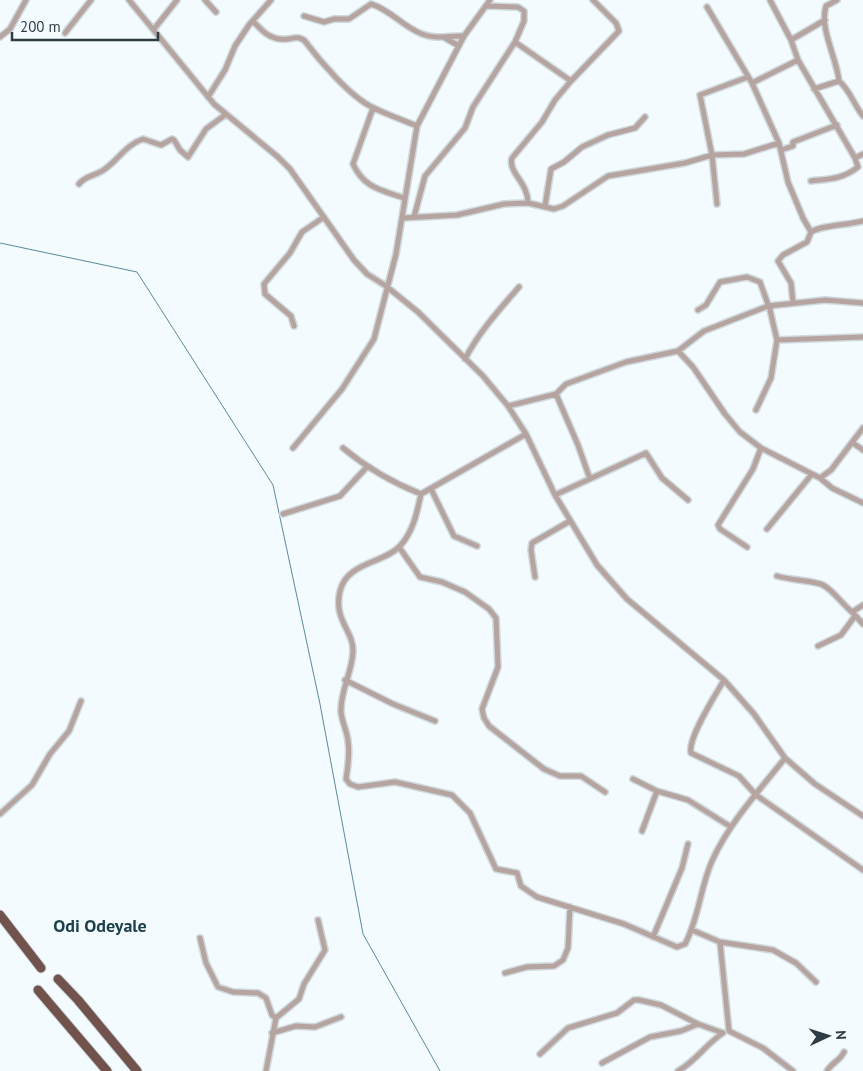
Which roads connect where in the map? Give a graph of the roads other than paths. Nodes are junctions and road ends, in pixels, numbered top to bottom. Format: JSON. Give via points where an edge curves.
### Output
{"nodes":[{"id":1,"x":26,"y":0,"type":"edge"},
{"id":2,"x":91,"y":0,"type":"edge"},
{"id":3,"x":129,"y":0,"type":"edge"},
{"id":4,"x":177,"y":0,"type":"edge"},
{"id":5,"x":205,"y":0,"type":"edge"},
{"id":6,"x":270,"y":0,"type":"edge"},
{"id":7,"x":490,"y":0,"type":"edge"},
{"id":8,"x":593,"y":0,"type":"edge"},
{"id":9,"x":770,"y":0,"type":"edge"},
{"id":10,"x":837,"y":0,"type":"edge"},
{"id":11,"x":486,"y":6,"type":"junction"},
{"id":12,"x":707,"y":7,"type":"dead end"},
{"id":13,"x":216,"y":12,"type":"dead end"},
{"id":14,"x":304,"y":16,"type":"dead end"},
{"id":15,"x":825,"y":20,"type":"junction"},
{"id":16,"x":253,"y":21,"type":"junction"},
{"id":17,"x":154,"y":29,"type":"junction"},
{"id":18,"x":65,"y":33,"type":"dead end"},
{"id":19,"x":464,"y":36,"type":"junction"},
{"id":20,"x":0,"y":37,"type":"edge"},
{"id":21,"x":445,"y":38,"type":"junction"},
{"id":22,"x":791,"y":40,"type":"junction"},
{"id":23,"x":515,"y":42,"type":"junction"},
{"id":24,"x":459,"y":46,"type":"junction"},
{"id":25,"x":798,"y":60,"type":"junction"},
{"id":26,"x":748,"y":77,"type":"junction"},
{"id":27,"x":571,"y":81,"type":"junction"},
{"id":28,"x":839,"y":81,"type":"junction"},
{"id":29,"x":752,"y":83,"type":"junction"},
{"id":30,"x":814,"y":89,"type":"junction"},
{"id":31,"x":208,"y":97,"type":"junction"},
{"id":32,"x":373,"y":108,"type":"junction"},
{"id":33,"x":225,"y":115,"type":"junction"},
{"id":34,"x":863,"y":116,"type":"edge"},
{"id":35,"x":645,"y":117,"type":"dead end"},
{"id":36,"x":837,"y":125,"type":"junction"},
{"id":37,"x":417,"y":126,"type":"junction"},
{"id":38,"x":779,"y":143,"type":"junction"},
{"id":39,"x":781,"y":150,"type":"junction"},
{"id":40,"x":863,"y":154,"type":"edge"},
{"id":41,"x":712,"y":155,"type":"junction"},
{"id":42,"x":855,"y":158,"type":"junction"},
{"id":43,"x":810,"y":181,"type":"dead end"},
{"id":44,"x":79,"y":184,"type":"dead end"},
{"id":45,"x":404,"y":198,"type":"junction"},
{"id":46,"x":528,"y":203,"type":"junction"},
{"id":47,"x":717,"y":204,"type":"dead end"},
{"id":48,"x":546,"y":206,"type":"junction"},
{"id":49,"x":414,"y":217,"type":"junction"},
{"id":50,"x":324,"y":218,"type":"junction"},
{"id":51,"x":403,"y":218,"type":"junction"},
{"id":52,"x":863,"y":221,"type":"edge"},
{"id":53,"x":811,"y":232,"type":"junction"},
{"id":54,"x":386,"y":286,"type":"junction"},
{"id":55,"x":519,"y":287,"type":"dead end"},
{"id":56,"x":793,"y":302,"type":"junction"},
{"id":57,"x":863,"y":303,"type":"edge"},
{"id":58,"x":770,"y":307,"type":"junction"},
{"id":59,"x":698,"y":310,"type":"dead end"},
{"id":60,"x":294,"y":326,"type":"dead end"},
{"id":61,"x":863,"y":336,"type":"edge"},
{"id":62,"x":777,"y":340,"type":"junction"},
{"id":63,"x":678,"y":351,"type":"junction"},
{"id":64,"x":465,"y":359,"type":"junction"},
{"id":65,"x":556,"y":394,"type":"junction"},
{"id":66,"x":508,"y":406,"type":"junction"},
{"id":67,"x":756,"y":410,"type":"dead end"},
{"id":68,"x":863,"y":428,"type":"edge"},
{"id":69,"x":526,"y":434,"type":"junction"},
{"id":70,"x":853,"y":443,"type":"junction"},
{"id":71,"x":293,"y":448,"type":"dead end"},
{"id":72,"x":343,"y":448,"type":"dead end"},
{"id":73,"x":761,"y":448,"type":"junction"},
{"id":74,"x":863,"y":450,"type":"edge"},
{"id":75,"x":366,"y":468,"type":"junction"},
{"id":76,"x":812,"y":474,"type":"junction"},
{"id":77,"x":820,"y":478,"type":"junction"},
{"id":78,"x":590,"y":479,"type":"junction"},
{"id":79,"x":431,"y":489,"type":"junction"},
{"id":80,"x":421,"y":494,"type":"junction"},
{"id":81,"x":555,"y":495,"type":"junction"},
{"id":82,"x":688,"y":500,"type":"dead end"},
{"id":83,"x":863,"y":503,"type":"edge"},
{"id":84,"x":283,"y":514,"type":"dead end"},
{"id":85,"x":570,"y":521,"type":"junction"},
{"id":86,"x":767,"y":529,"type":"dead end"},
{"id":87,"x":477,"y":546,"type":"dead end"},
{"id":88,"x":399,"y":547,"type":"junction"},
{"id":89,"x":747,"y":547,"type":"dead end"},
{"id":90,"x":777,"y":576,"type":"dead end"},
{"id":91,"x":535,"y":577,"type":"dead end"},
{"id":92,"x":863,"y":605,"type":"edge"},
{"id":93,"x":854,"y":614,"type":"junction"},
{"id":94,"x":863,"y":624,"type":"edge"},
{"id":95,"x":818,"y":646,"type":"dead end"},
{"id":96,"x":346,"y":680,"type":"junction"},
{"id":97,"x":724,"y":680,"type":"junction"},
{"id":98,"x":81,"y":701,"type":"dead end"},
{"id":99,"x":435,"y":721,"type":"dead end"},
{"id":100,"x":785,"y":758,"type":"junction"},
{"id":101,"x":633,"y":779,"type":"dead end"},
{"id":102,"x":657,"y":790,"type":"junction"},
{"id":103,"x":605,"y":792,"type":"dead end"},
{"id":104,"x":756,"y":795,"type":"junction"},
{"id":105,"x":0,"y":814,"type":"edge"},
{"id":106,"x":863,"y":816,"type":"edge"},
{"id":107,"x":732,"y":827,"type":"junction"},
{"id":108,"x":642,"y":831,"type":"dead end"},
{"id":109,"x":688,"y":844,"type":"dead end"},
{"id":110,"x":863,"y":870,"type":"edge"},
{"id":111,"x":570,"y":907,"type":"junction"},
{"id":112,"x":0,"y":914,"type":"edge"},
{"id":113,"x":318,"y":920,"type":"dead end"},
{"id":114,"x":692,"y":930,"type":"junction"},
{"id":115,"x":653,"y":937,"type":"junction"},
{"id":116,"x":200,"y":938,"type":"dead end"},
{"id":117,"x":720,"y":942,"type":"junction"},
{"id":118,"x":41,"y":968,"type":"dead end"},
{"id":119,"x":506,"y":973,"type":"dead end"},
{"id":120,"x":58,"y":979,"type":"dead end"},
{"id":121,"x":816,"y":982,"type":"dead end"},
{"id":122,"x":38,"y":990,"type":"dead end"},
{"id":123,"x":341,"y":1017,"type":"dead end"},
{"id":124,"x":276,"y":1018,"type":"junction"},
{"id":125,"x":698,"y":1024,"type":"junction"},
{"id":126,"x":726,"y":1032,"type":"junction"},
{"id":127,"x":272,"y":1033,"type":"junction"},
{"id":128,"x":844,"y":1052,"type":"dead end"},
{"id":129,"x":540,"y":1054,"type":"dead end"},
{"id":130,"x":602,"y":1063,"type":"dead end"},
{"id":131,"x":107,"y":1071,"type":"edge"},
{"id":132,"x":137,"y":1071,"type":"edge"},
{"id":133,"x":266,"y":1071,"type":"edge"},
{"id":134,"x":678,"y":1071,"type":"edge"},
{"id":135,"x":793,"y":1071,"type":"edge"},
{"id":136,"x":827,"y":1071,"type":"edge"}],
"edges":[{"from":1,"to":20,"type":"street","via":[[10,29]]},
{"from":2,"to":18,"type":"street"},
{"from":3,"to":17,"type":"street"},
{"from":4,"to":17,"type":"street"},
{"from":5,"to":13,"type":"street"},
{"from":6,"to":16,"type":"street"},
{"from":7,"to":11,"type":"street"},
{"from":8,"to":27,"type":"street","via":[[620,31]]},
{"from":9,"to":22,"type":"street"},
{"from":10,"to":15,"type":"street","via":[[826,6]]},
{"from":11,"to":19,"type":"street"},
{"from":11,"to":23,"type":"street","via":[[518,7],[524,11],[524,21]]},
{"from":12,"to":26,"type":"street"},
{"from":14,"to":21,"type":"street","via":[[324,22],[349,19],[371,4],[387,10],[422,34]]},
{"from":15,"to":22,"type":"street"},
{"from":15,"to":28,"type":"street"},
{"from":16,"to":31,"type":"street","via":[[235,46]]},
{"from":16,"to":32,"type":"street","via":[[266,36],[304,40],[340,82]]},
{"from":17,"to":31,"type":"street"},
{"from":19,"to":21,"type":"street"},
{"from":19,"to":24,"type":"street"},
{"from":21,"to":24,"type":"street"},
{"from":22,"to":25,"type":"street"},
{"from":23,"to":27,"type":"street"},
{"from":23,"to":49,"type":"street","via":[[473,107],[465,128],[425,176]]},
{"from":24,"to":37,"type":"street"},
{"from":25,"to":29,"type":"street"},
{"from":25,"to":30,"type":"street"},
{"from":26,"to":29,"type":"street"},
{"from":26,"to":41,"type":"street","via":[[700,95]]},
{"from":27,"to":46,"type":"street","via":[[512,158],[512,168],[528,191]]},
{"from":28,"to":30,"type":"street"},
{"from":28,"to":34,"type":"street"},
{"from":29,"to":38,"type":"street"},
{"from":30,"to":36,"type":"street"},
{"from":31,"to":33,"type":"street"},
{"from":32,"to":37,"type":"street"},
{"from":32,"to":45,"type":"street","via":[[353,164],[361,180]]},
{"from":33,"to":44,"type":"street","via":[[206,129],[188,157],[172,139],[161,145],[143,139],[121,153],[105,169]]},
{"from":33,"to":50,"type":"street","via":[[278,157],[304,186]]},
{"from":35,"to":48,"type":"street","via":[[635,128],[608,135],[582,148],[551,170]]},
{"from":36,"to":39,"type":"street"},
{"from":36,"to":42,"type":"street"},
{"from":37,"to":45,"type":"street"},
{"from":38,"to":39,"type":"street"},
{"from":38,"to":41,"type":"street","via":[[744,154]]},
{"from":39,"to":53,"type":"street","via":[[790,187]]},
{"from":40,"to":42,"type":"street"},
{"from":41,"to":47,"type":"street"},
{"from":41,"to":48,"type":"street","via":[[608,176],[563,206]]},
{"from":42,"to":43,"type":"street","via":[[858,167],[852,172],[836,179]]},
{"from":45,"to":51,"type":"street"},
{"from":46,"to":48,"type":"street"},
{"from":46,"to":49,"type":"street","via":[[504,204],[457,215]]},
{"from":49,"to":51,"type":"street"},
{"from":50,"to":54,"type":"street","via":[[354,260],[367,274]]},
{"from":50,"to":60,"type":"street","via":[[302,232],[290,253],[264,284],[265,294],[291,316]]},
{"from":51,"to":54,"type":"street"},
{"from":52,"to":53,"type":"street"},
{"from":53,"to":56,"type":"street","via":[[806,242],[778,261],[791,283]]},
{"from":54,"to":64,"type":"street","via":[[418,312]]},
{"from":54,"to":71,"type":"street","via":[[374,339],[342,389]]},
{"from":55,"to":64,"type":"street","via":[[493,316]]},
{"from":56,"to":57,"type":"street"},
{"from":56,"to":58,"type":"street"},
{"from":58,"to":59,"type":"street","via":[[760,282],[748,277],[720,282],[706,305]]},
{"from":58,"to":62,"type":"street"},
{"from":58,"to":63,"type":"street","via":[[704,332]]},
{"from":61,"to":62,"type":"street"},
{"from":62,"to":67,"type":"street","via":[[771,378]]},
{"from":63,"to":65,"type":"street","via":[[626,362],[566,384]]},
{"from":63,"to":73,"type":"street","via":[[740,432]]},
{"from":64,"to":66,"type":"street"},
{"from":65,"to":66,"type":"street"},
{"from":65,"to":78,"type":"street"},
{"from":66,"to":69,"type":"street"},
{"from":68,"to":70,"type":"street"},
{"from":69,"to":79,"type":"street"},
{"from":69,"to":81,"type":"street"},
{"from":70,"to":74,"type":"street"},
{"from":70,"to":77,"type":"street","via":[[831,470]]},
{"from":72,"to":75,"type":"street"},
{"from":73,"to":76,"type":"street"},
{"from":73,"to":89,"type":"street","via":[[753,469],[718,525]]},
{"from":75,"to":80,"type":"street"},
{"from":75,"to":84,"type":"street","via":[[340,496]]},
{"from":76,"to":77,"type":"street"},
{"from":76,"to":86,"type":"street"},
{"from":77,"to":83,"type":"street","via":[[832,488]]},
{"from":78,"to":81,"type":"street"},
{"from":78,"to":82,"type":"street","via":[[646,453],[662,478]]},
{"from":79,"to":80,"type":"street"},
{"from":79,"to":87,"type":"street","via":[[454,536]]},
{"from":80,"to":88,"type":"street","via":[[412,527]]},
{"from":81,"to":85,"type":"street"},
{"from":85,"to":91,"type":"street","via":[[532,543]]},
{"from":85,"to":97,"type":"street","via":[[597,565],[627,599]]},
{"from":88,"to":96,"type":"street","via":[[356,570],[340,591],[340,618],[352,641],[353,652]]},
{"from":88,"to":103,"type":"street","via":[[420,577],[465,592],[496,618],[498,667],[482,710],[489,726],[544,769],[560,776],[581,776]]},
{"from":90,"to":93,"type":"street","via":[[820,584]]},
{"from":92,"to":93,"type":"street"},
{"from":93,"to":94,"type":"street"},
{"from":93,"to":95,"type":"street","via":[[841,635]]},
{"from":96,"to":99,"type":"street"},
{"from":96,"to":111,"type":"street","via":[[341,712],[348,743],[347,782],[358,787],[395,782],[452,795],[470,814],[496,869],[516,873],[521,886],[537,897]]},
{"from":97,"to":100,"type":"street","via":[[754,714]]},
{"from":97,"to":104,"type":"street","via":[[690,750],[695,756],[738,776]]},
{"from":98,"to":105,"type":"street","via":[[69,731],[50,754],[32,785]]},
{"from":100,"to":104,"type":"street"},
{"from":100,"to":106,"type":"street","via":[[815,784]]},
{"from":101,"to":102,"type":"street"},
{"from":102,"to":107,"type":"street","via":[[688,800]]},
{"from":102,"to":108,"type":"street"},
{"from":104,"to":107,"type":"street"},
{"from":104,"to":110,"type":"street"},
{"from":107,"to":114,"type":"street","via":[[712,861]]},
{"from":109,"to":115,"type":"street","via":[[682,868]]},
{"from":111,"to":115,"type":"street"},
{"from":111,"to":119,"type":"street","via":[[568,948],[563,960],[554,966],[527,967]]},
{"from":112,"to":118,"type":"highway"},
{"from":113,"to":124,"type":"street","via":[[325,950],[303,986],[299,999]]},
{"from":114,"to":115,"type":"street","via":[[681,946],[672,946]]},
{"from":114,"to":117,"type":"street"},
{"from":116,"to":124,"type":"street","via":[[206,962],[218,987],[233,992],[258,993],[266,998]]},
{"from":117,"to":121,"type":"street","via":[[773,950],[796,963]]},
{"from":117,"to":126,"type":"street"},
{"from":120,"to":132,"type":"highway"},
{"from":122,"to":131,"type":"highway"},
{"from":123,"to":127,"type":"street","via":[[315,1027],[296,1026]]},
{"from":124,"to":127,"type":"street"},
{"from":125,"to":126,"type":"street"},
{"from":125,"to":129,"type":"street","via":[[661,1005],[634,1000],[617,1012],[568,1028]]},
{"from":125,"to":130,"type":"street","via":[[681,1031],[650,1036]]},
{"from":126,"to":134,"type":"street"},
{"from":126,"to":135,"type":"street","via":[[763,1048]]},
{"from":127,"to":133,"type":"street"},
{"from":128,"to":136,"type":"street"}]}
